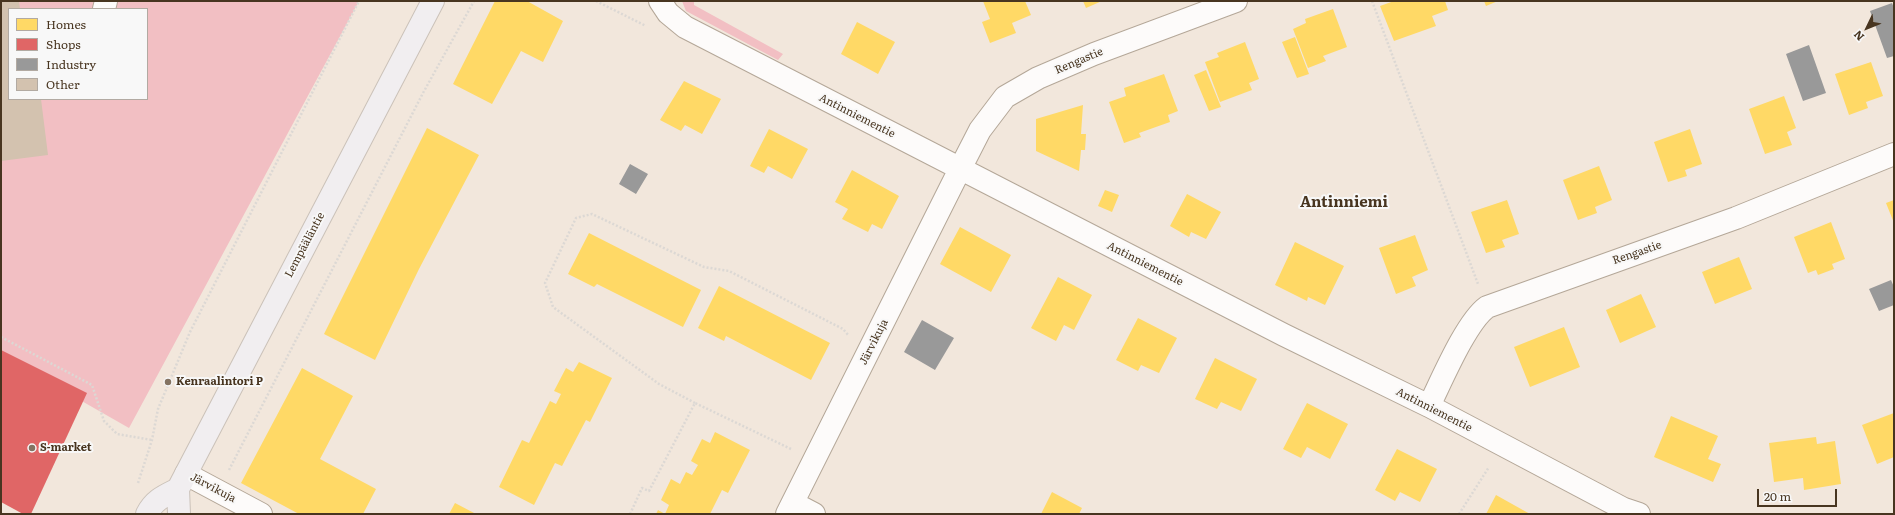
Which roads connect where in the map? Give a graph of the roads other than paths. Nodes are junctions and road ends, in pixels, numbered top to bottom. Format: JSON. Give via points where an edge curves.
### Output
{"nodes":[{"id":1,"x":433,"y":1,"type":"edge"},
{"id":2,"x":660,"y":1,"type":"edge"},
{"id":3,"x":1236,"y":1,"type":"edge"},
{"id":4,"x":1894,"y":154,"type":"edge"},
{"id":5,"x":960,"y":169,"type":"junction"},
{"id":6,"x":1429,"y":406,"type":"junction"},
{"id":7,"x":182,"y":481,"type":"junction"},
{"id":8,"x":790,"y":509,"type":"edge"},
{"id":9,"x":147,"y":514,"type":"edge"},
{"id":10,"x":179,"y":514,"type":"edge"},
{"id":11,"x":261,"y":514,"type":"edge"},
{"id":12,"x":814,"y":514,"type":"edge"},
{"id":13,"x":1639,"y":514,"type":"edge"}],
"edges":[{"from":1,"to":7,"type":"main road","name":"Lempääläntie"},
{"from":2,"to":5,"type":"street","name":"Antinniementie","via":[[668,13],[685,27]]},
{"from":3,"to":5,"type":"street","name":"Rengastie","via":[[1094,54],[1038,78],[1005,97],[980,130]]},
{"from":4,"to":6,"type":"street","name":"Rengastie","via":[[1736,218],[1487,307],[1469,329]]},
{"from":5,"to":6,"type":"street","name":"Antinniementie","via":[[1284,335]]},
{"from":5,"to":8,"type":"street","name":"Järvikuja"},
{"from":6,"to":13,"type":"street","name":"Antinniementie","via":[[1624,509]]},
{"from":7,"to":9,"type":"main road","via":[[157,500]]},
{"from":7,"to":10,"type":"main road","name":"Lempääläntie"},
{"from":7,"to":11,"type":"street","name":"Järvikuja","via":[[219,491]]},
{"from":8,"to":12,"type":"street"}]}
